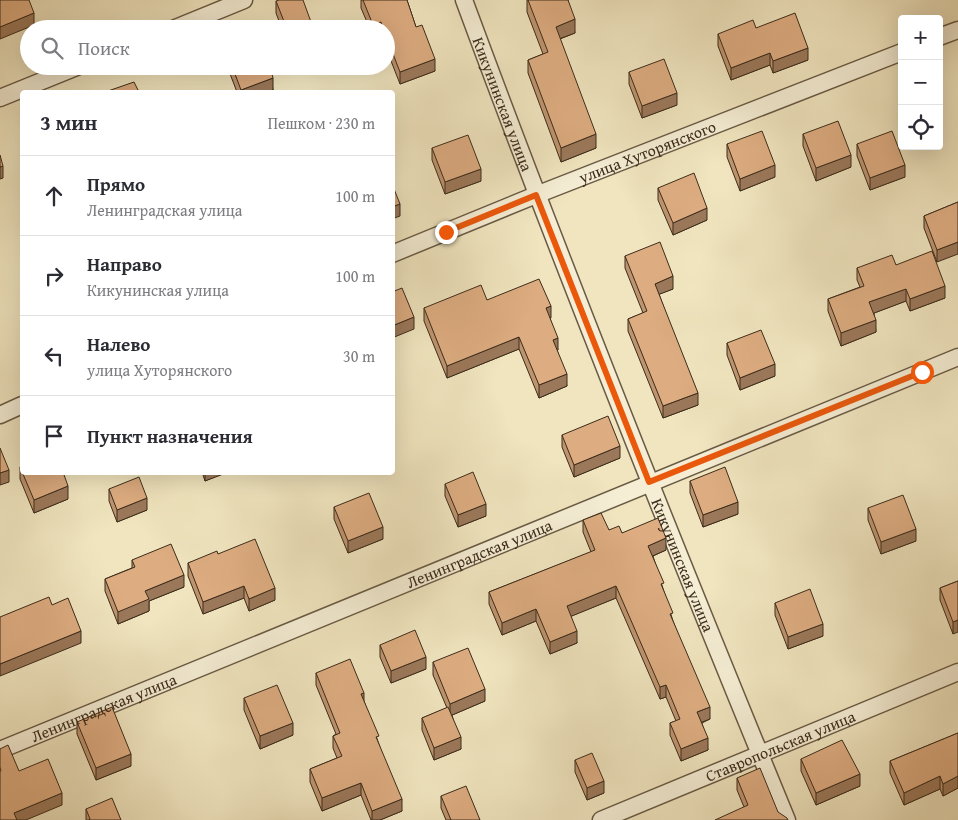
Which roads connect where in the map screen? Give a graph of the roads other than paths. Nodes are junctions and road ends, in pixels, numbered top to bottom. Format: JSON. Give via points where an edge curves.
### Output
{"nodes":[{"id":1,"x":244,"y":0,"type":"edge"},
{"id":2,"x":464,"y":0,"type":"edge"},
{"id":3,"x":194,"y":20,"type":"edge"},
{"id":4,"x":958,"y":30,"type":"edge"},
{"id":5,"x":943,"y":36,"type":"edge"},
{"id":6,"x":898,"y":54,"type":"edge"},
{"id":7,"x":57,"y":75,"type":"edge"},
{"id":8,"x":0,"y":98,"type":"edge"},
{"id":9,"x":536,"y":195,"type":"junction"},
{"id":10,"x":395,"y":253,"type":"edge"},
{"id":11,"x":958,"y":357,"type":"edge"},
{"id":12,"x":20,"y":406,"type":"edge"},
{"id":13,"x":0,"y":415,"type":"edge"},
{"id":14,"x":649,"y":482,"type":"junction"},
{"id":15,"x":958,"y":672,"type":"edge"},
{"id":16,"x":0,"y":750,"type":"edge"},
{"id":17,"x":760,"y":754,"type":"junction"},
{"id":18,"x":601,"y":820,"type":"edge"},
{"id":19,"x":787,"y":820,"type":"edge"}],
"edges":[{"from":1,"to":3,"type":"street"},
{"from":2,"to":9,"type":"street","name":"Кикунинская улица"},
{"from":4,"to":5,"type":"street"},
{"from":6,"to":9,"type":"street","name":"улица Хуторянского"},
{"from":7,"to":8,"type":"street"},
{"from":9,"to":10,"type":"street","name":"улица Хуторянского"},
{"from":9,"to":14,"type":"street","name":"Кикунинская улица"},
{"from":11,"to":14,"type":"street","name":"Ленинградская улица"},
{"from":12,"to":13,"type":"street"},
{"from":14,"to":16,"type":"street","name":"Ленинградская улица"},
{"from":14,"to":17,"type":"street","name":"Кикунинская улица"},
{"from":15,"to":17,"type":"street","name":"Ставропольская улица"},
{"from":17,"to":18,"type":"street","name":"Ставропольская улица"},
{"from":17,"to":19,"type":"street","name":"Кикунинская улица"}]}
